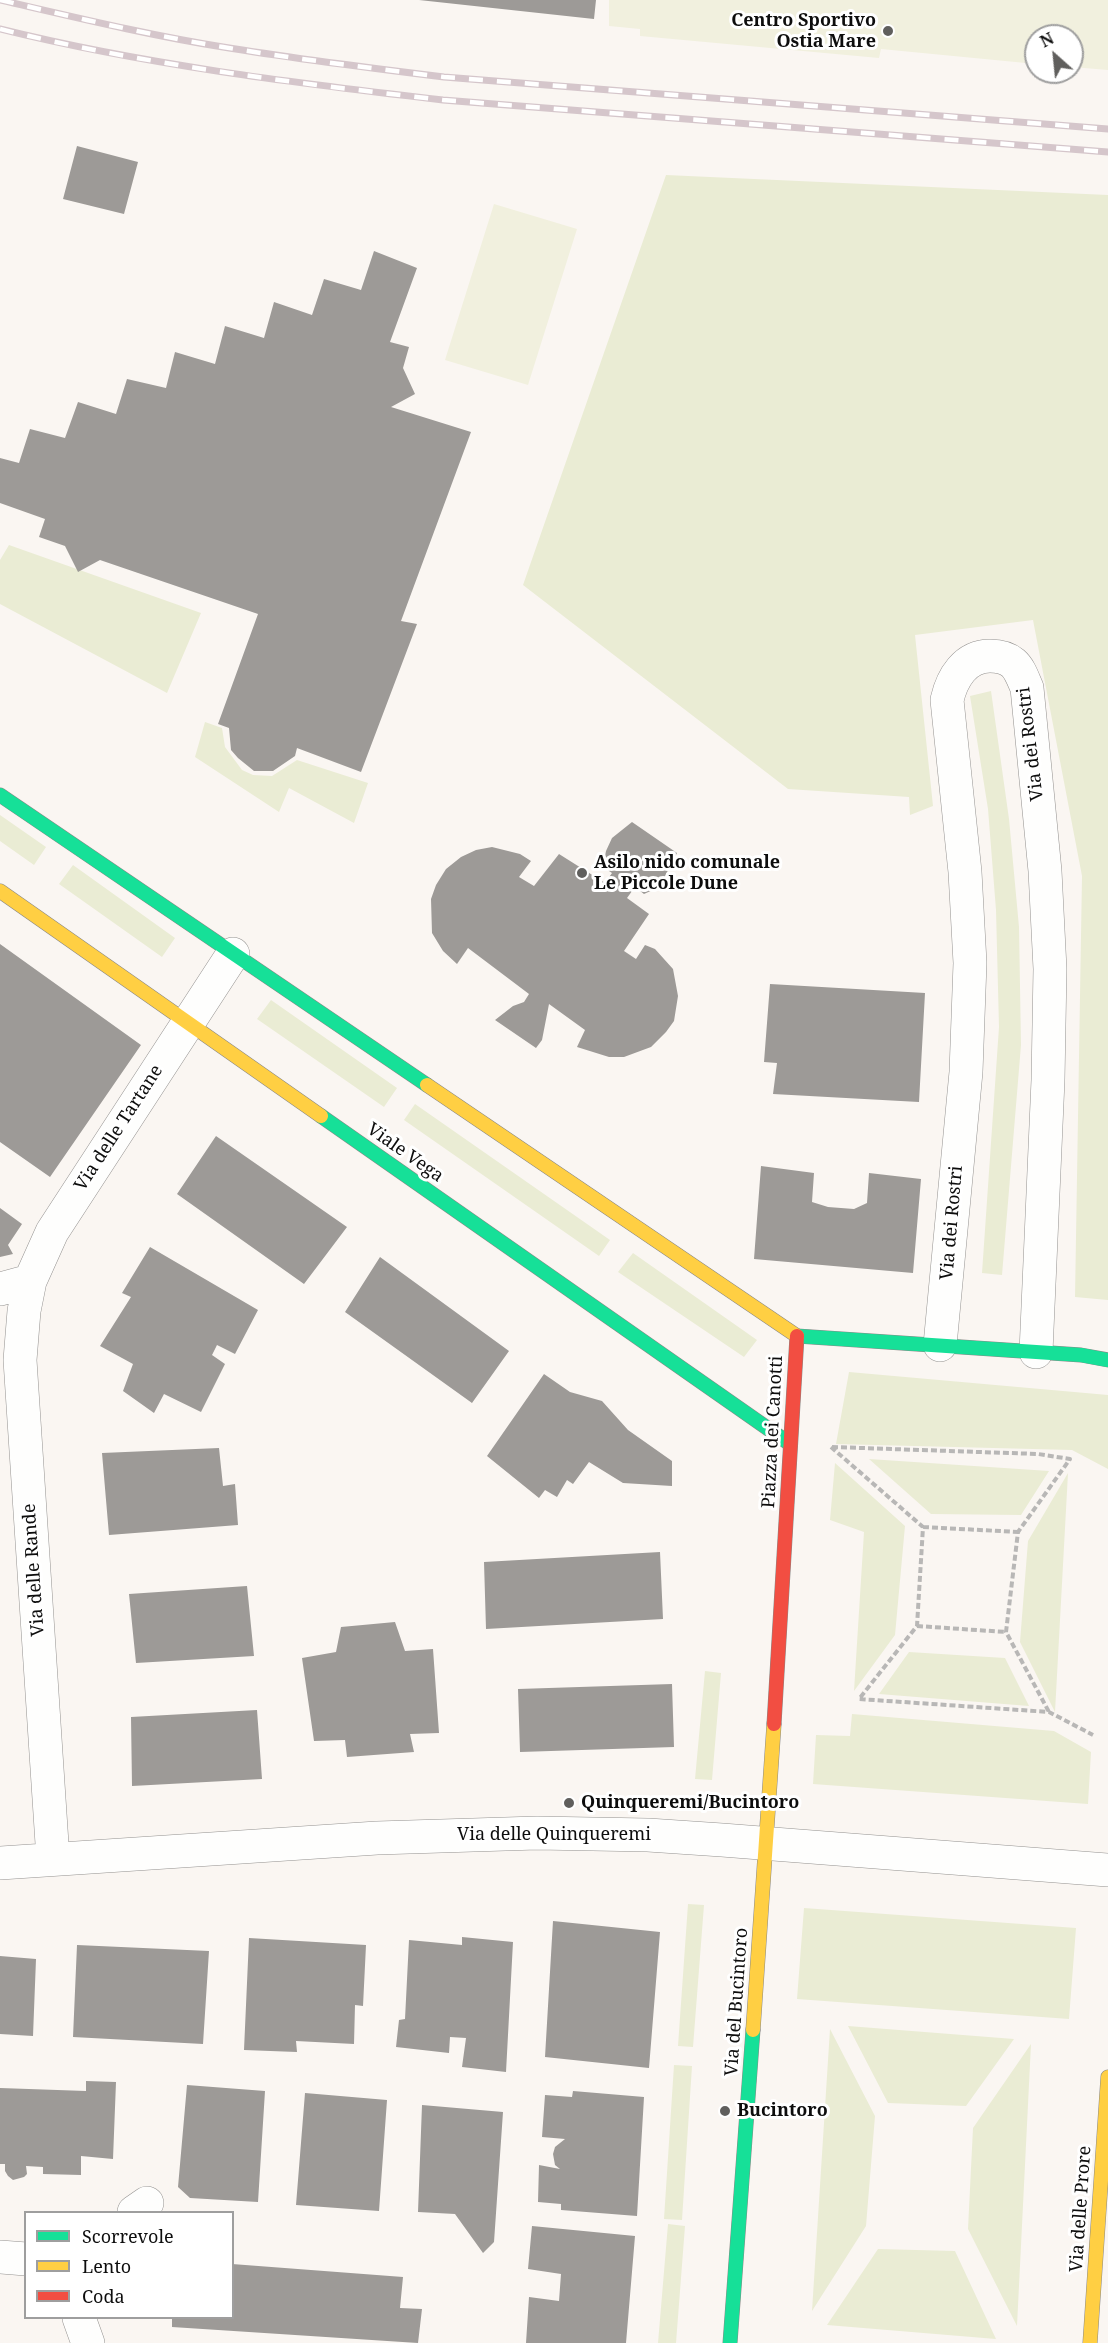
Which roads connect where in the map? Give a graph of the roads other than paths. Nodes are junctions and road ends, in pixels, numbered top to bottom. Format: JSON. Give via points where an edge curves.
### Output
{"nodes":[{"id":1,"x":0,"y":795,"type":"edge"},
{"id":2,"x":0,"y":891,"type":"edge"},
{"id":3,"x":233,"y":954,"type":"junction"},
{"id":4,"x":188,"y":1022,"type":"junction"},
{"id":5,"x":15,"y":1285,"type":"edge"},
{"id":6,"x":796,"y":1336,"type":"junction"},
{"id":7,"x":940,"y":1345,"type":"junction"},
{"id":8,"x":1036,"y":1352,"type":"junction"},
{"id":9,"x":1108,"y":1360,"type":"edge"},
{"id":10,"x":790,"y":1444,"type":"junction"},
{"id":11,"x":766,"y":1843,"type":"junction"},
{"id":12,"x":52,"y":1859,"type":"junction"},
{"id":13,"x":0,"y":1863,"type":"edge"},
{"id":14,"x":1108,"y":1870,"type":"edge"},
{"id":15,"x":1108,"y":2077,"type":"edge"},
{"id":16,"x":0,"y":2257,"type":"edge"},
{"id":17,"x":24,"y":2259,"type":"edge"},
{"id":18,"x":79,"y":2319,"type":"edge"},
{"id":19,"x":88,"y":2343,"type":"edge"},
{"id":20,"x":730,"y":2343,"type":"edge"},
{"id":21,"x":1090,"y":2343,"type":"edge"}],
"edges":[{"from":1,"to":3,"type":"street"},
{"from":2,"to":4,"type":"street","name":"Viale Vega"},
{"from":3,"to":4,"type":"street","name":"Via delle Tartane"},
{"from":3,"to":6,"type":"street"},
{"from":4,"to":5,"type":"street","name":"Via delle Tartane"},
{"from":4,"to":10,"type":"street","name":"Viale Vega"},
{"from":5,"to":12,"type":"street","name":"Via delle Rande","via":[[24,1311],[21,1360]]},
{"from":6,"to":7,"type":"street","name":"Piazza dei Canotti"},
{"from":6,"to":10,"type":"street","name":"Piazza dei Canotti"},
{"from":7,"to":8,"type":"street","name":"Piazza dei Canotti"},
{"from":7,"to":8,"type":"street","name":"Via dei Rostri","via":[[966,1072],[970,963],[947,700],[950,687],[964,666],[975,659],[993,656],[1014,663],[1029,699],[1048,934],[1048,1080]]},
{"from":8,"to":9,"type":"street","name":"Piazza dei Canotti"},
{"from":10,"to":11,"type":"street","name":"Piazza dei Canotti"},
{"from":11,"to":12,"type":"street","name":"Via delle Quinqueremi","via":[[648,1835],[503,1833]]},
{"from":11,"to":14,"type":"street","name":"Via delle Quinqueremi"},
{"from":11,"to":20,"type":"street","name":"Via del Bucintoro"},
{"from":12,"to":13,"type":"street","name":"Via delle Quinqueremi"},
{"from":15,"to":21,"type":"street","name":"Via delle Prore"},
{"from":16,"to":17,"type":"street"},
{"from":18,"to":19,"type":"street"}]}
